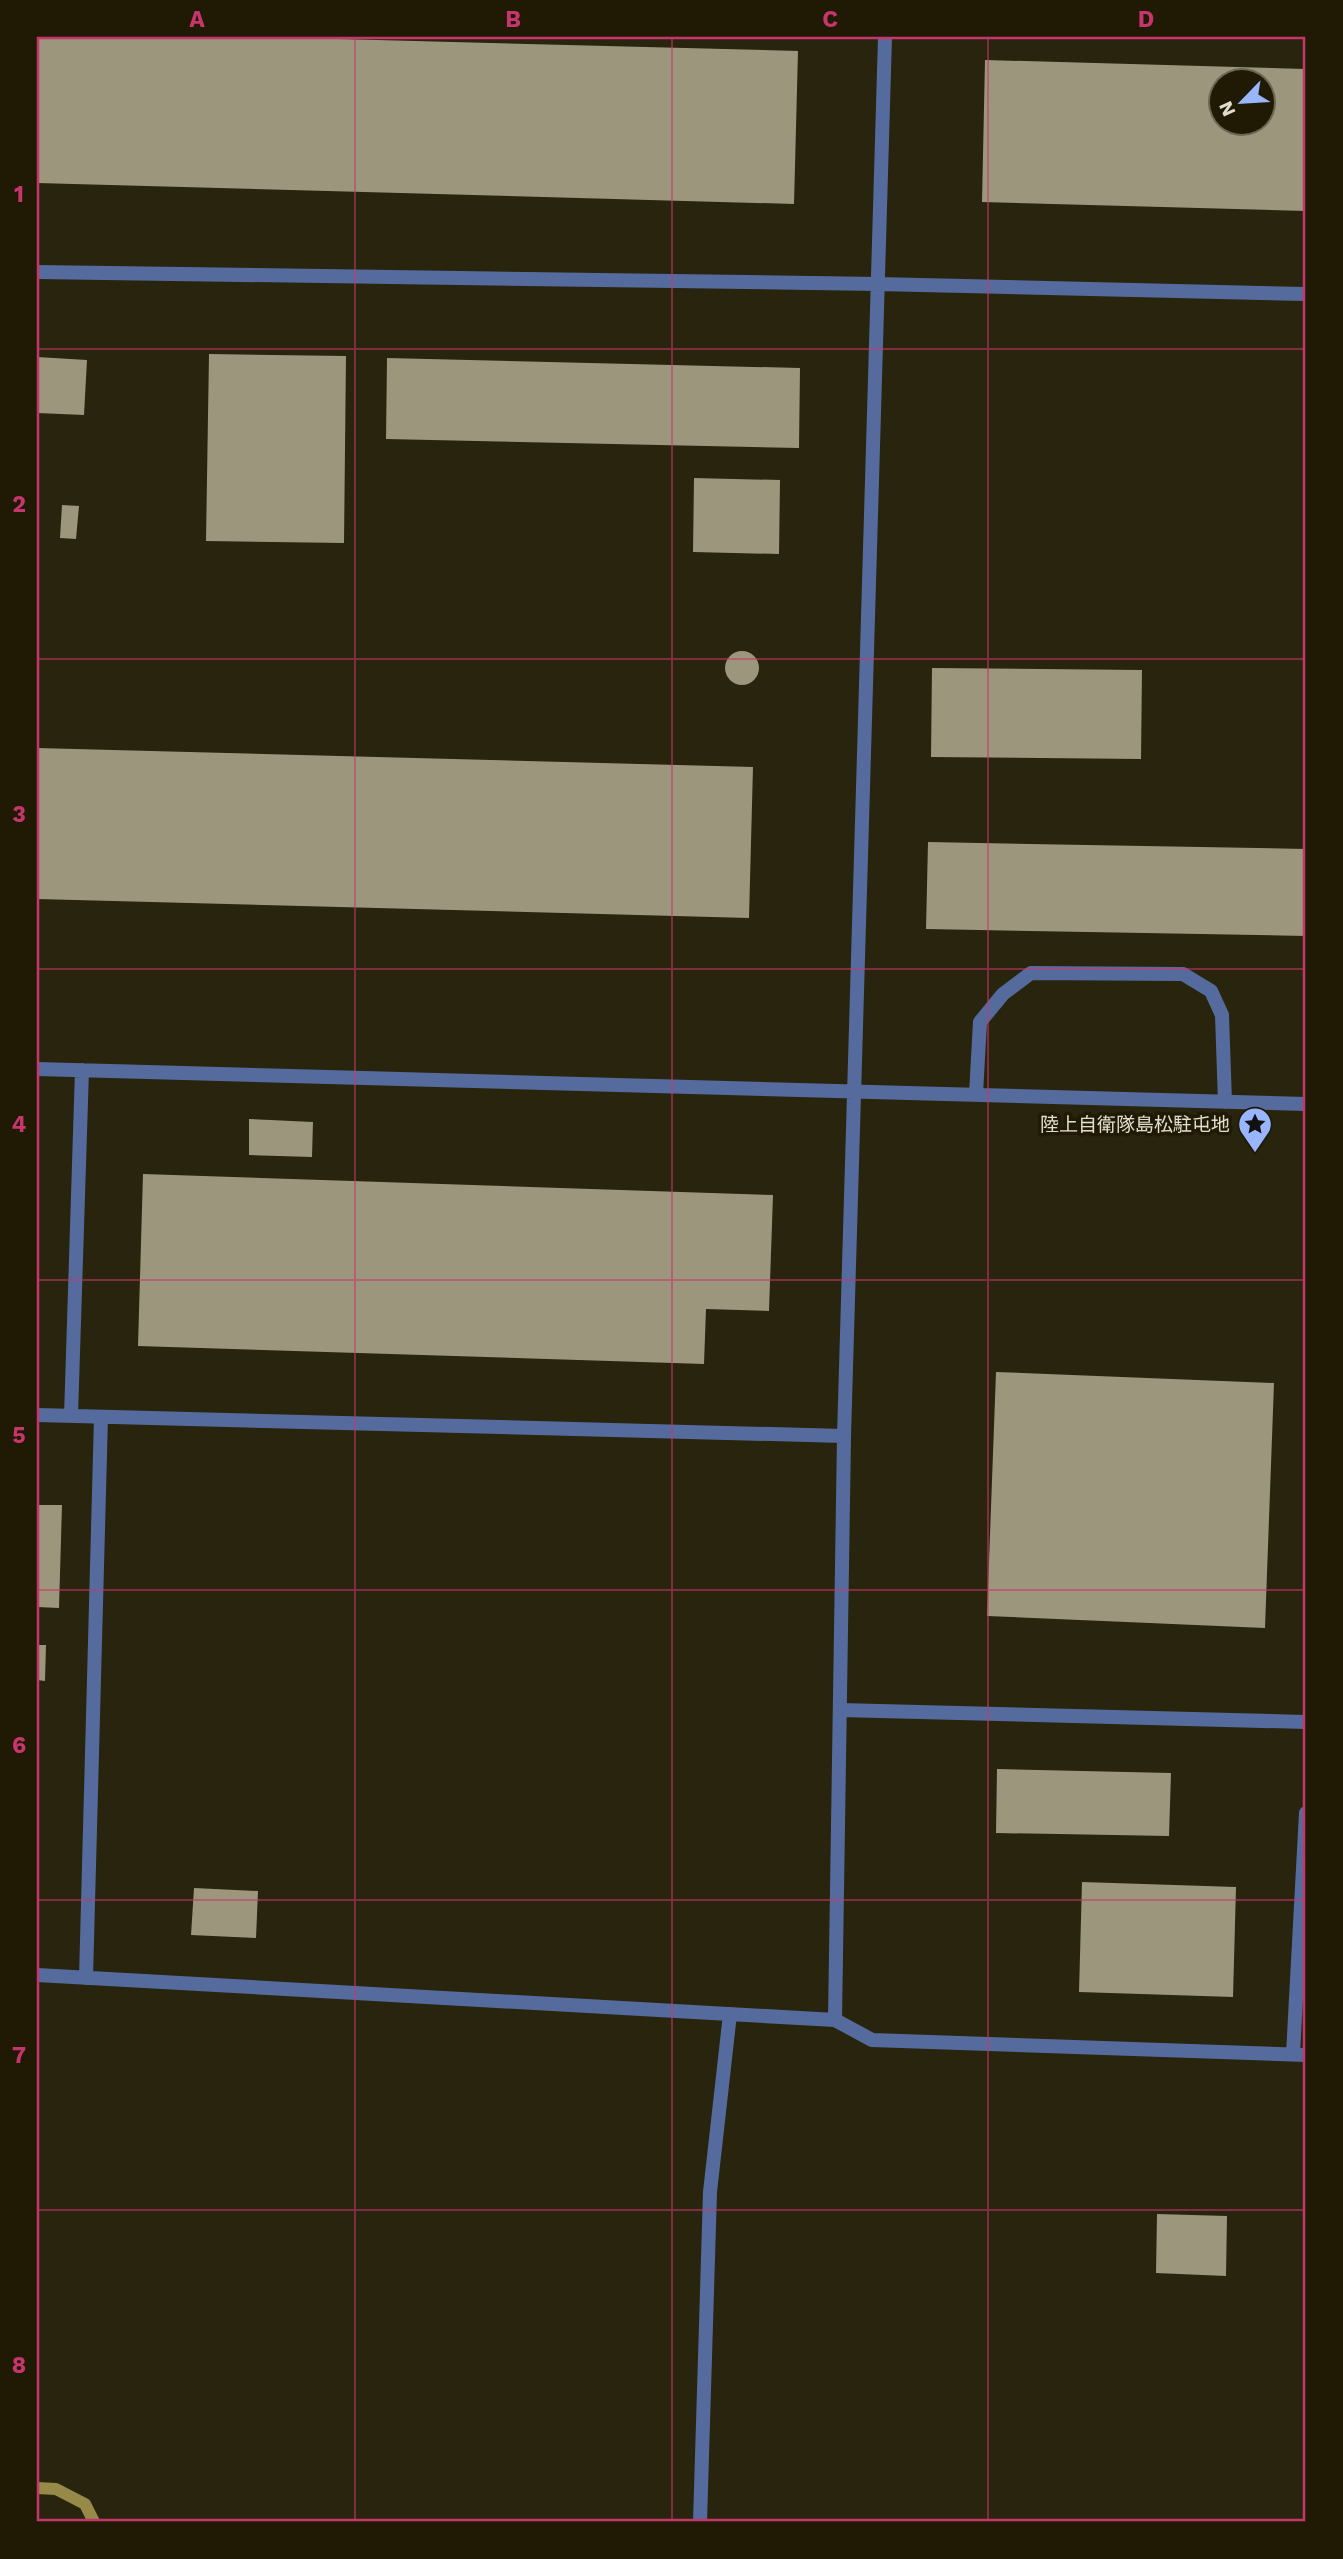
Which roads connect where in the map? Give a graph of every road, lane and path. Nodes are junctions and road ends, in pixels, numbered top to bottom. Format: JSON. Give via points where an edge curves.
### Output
{"nodes":[{"id":1,"x":885,"y":37,"type":"edge"},
{"id":2,"x":37,"y":272,"type":"edge"},
{"id":3,"x":878,"y":284,"type":"junction"},
{"id":4,"x":1306,"y":294,"type":"edge"},
{"id":5,"x":37,"y":1069,"type":"edge"},
{"id":6,"x":82,"y":1070,"type":"junction"},
{"id":7,"x":855,"y":1090,"type":"junction"},
{"id":8,"x":976,"y":1094,"type":"junction"},
{"id":9,"x":1225,"y":1102,"type":"junction"},
{"id":10,"x":1306,"y":1104,"type":"edge"},
{"id":11,"x":37,"y":1415,"type":"edge"},
{"id":12,"x":71,"y":1416,"type":"junction"},
{"id":13,"x":101,"y":1417,"type":"junction"},
{"id":14,"x":844,"y":1436,"type":"junction"},
{"id":15,"x":840,"y":1710,"type":"junction"},
{"id":16,"x":1306,"y":1722,"type":"edge"},
{"id":17,"x":1306,"y":1813,"type":"edge"},
{"id":18,"x":37,"y":1975,"type":"edge"},
{"id":19,"x":86,"y":1978,"type":"junction"},
{"id":20,"x":730,"y":2014,"type":"junction"},
{"id":21,"x":835,"y":2020,"type":"junction"},
{"id":22,"x":1299,"y":2054,"type":"edge"},
{"id":23,"x":700,"y":2522,"type":"edge"}],
"edges":[{"from":1,"to":3,"type":"lane"},
{"from":2,"to":3,"type":"lane"},
{"from":3,"to":4,"type":"lane"},
{"from":3,"to":7,"type":"lane"},
{"from":5,"to":6,"type":"lane"},
{"from":6,"to":7,"type":"lane"},
{"from":6,"to":12,"type":"lane"},
{"from":7,"to":8,"type":"lane"},
{"from":7,"to":14,"type":"lane"},
{"from":8,"to":9,"type":"lane"},
{"from":8,"to":9,"type":"lane","via":[[981,1022],[1003,994],[1031,973],[1183,974],[1211,991],[1223,1015]]},
{"from":9,"to":10,"type":"lane"},
{"from":11,"to":12,"type":"lane"},
{"from":12,"to":13,"type":"lane"},
{"from":13,"to":14,"type":"lane"},
{"from":13,"to":19,"type":"lane"},
{"from":14,"to":15,"type":"lane"},
{"from":15,"to":16,"type":"lane"},
{"from":15,"to":21,"type":"lane"},
{"from":17,"to":22,"type":"lane"},
{"from":18,"to":19,"type":"lane"},
{"from":19,"to":20,"type":"lane"},
{"from":20,"to":21,"type":"lane"},
{"from":20,"to":23,"type":"lane","via":[[710,2192]]},
{"from":21,"to":22,"type":"lane","via":[[872,2040]]}]}
